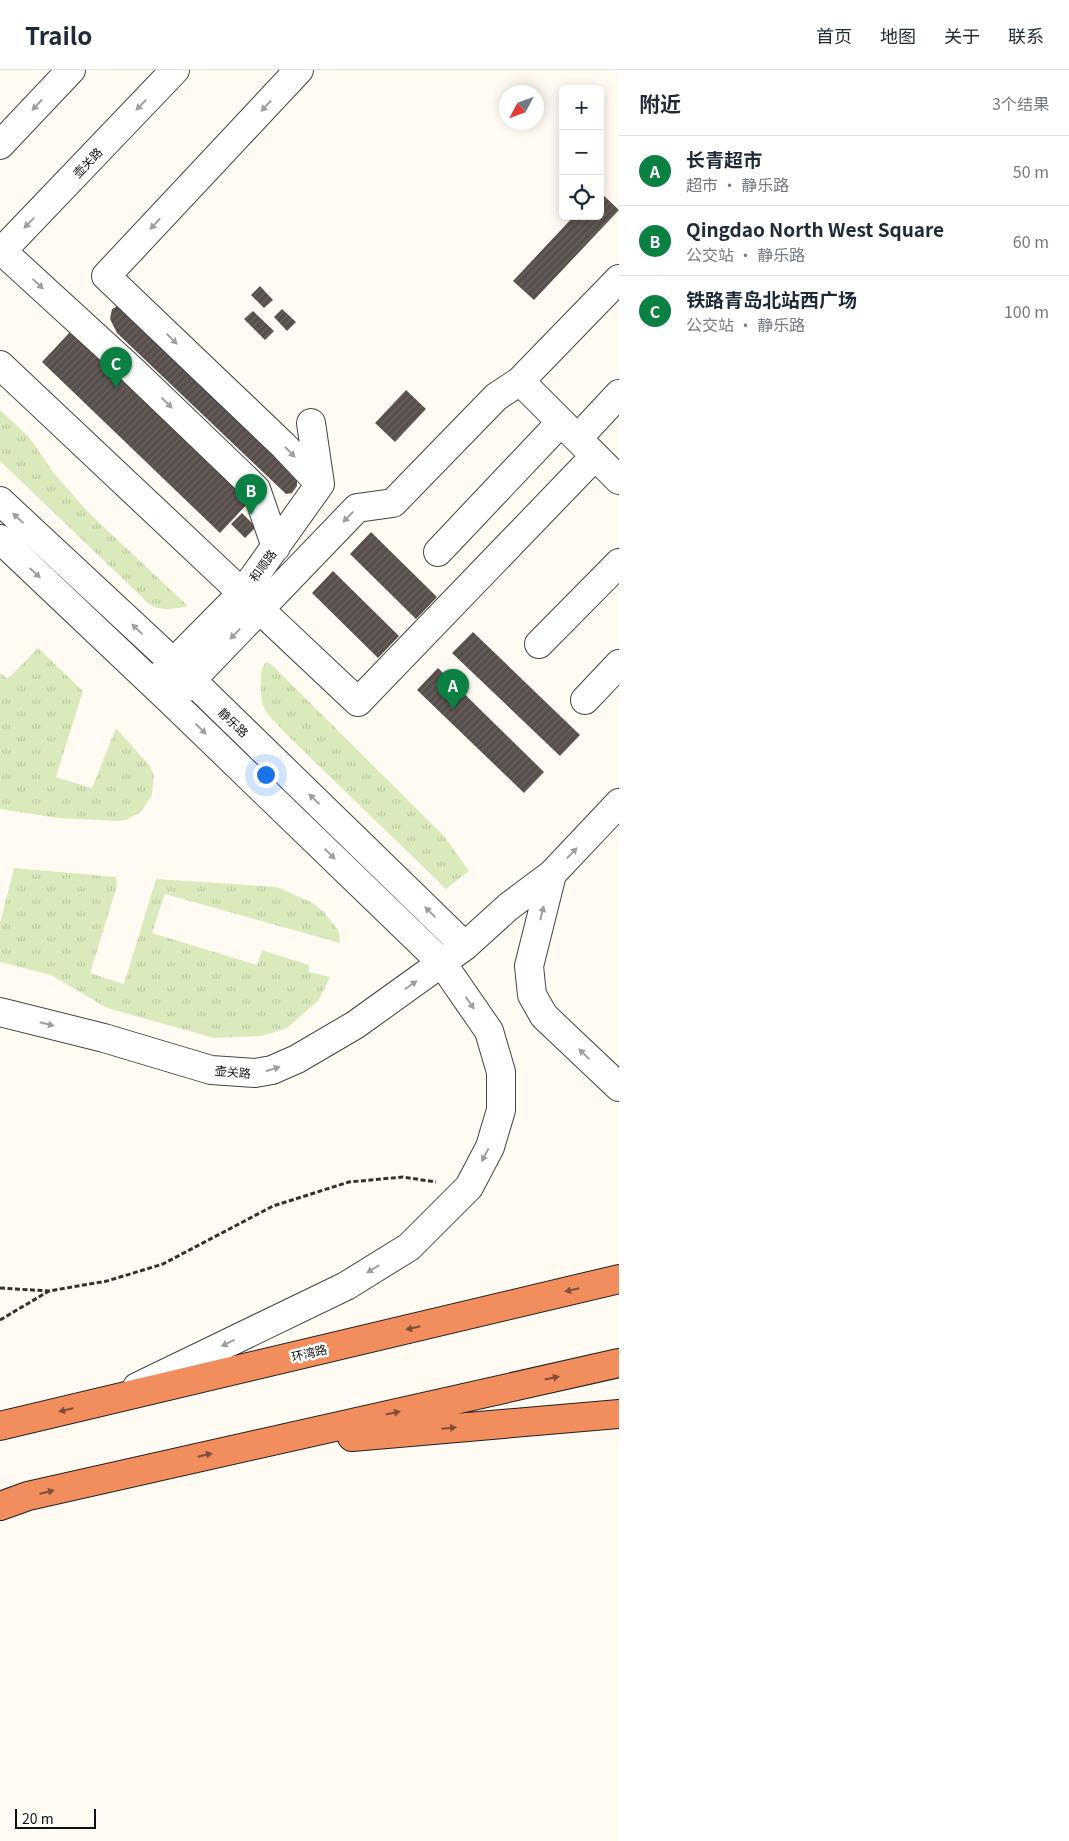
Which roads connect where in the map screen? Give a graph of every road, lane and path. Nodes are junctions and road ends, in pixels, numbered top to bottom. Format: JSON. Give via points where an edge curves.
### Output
{"nodes":[{"id":1,"x":71,"y":70,"type":"edge"},
{"id":2,"x":175,"y":70,"type":"edge"},
{"id":3,"x":299,"y":70,"type":"edge"},
{"id":4,"x":0,"y":145,"type":"edge"},
{"id":5,"x":1,"y":252,"type":"edge"},
{"id":6,"x":619,"y":279,"type":"edge"},
{"id":7,"x":0,"y":365,"type":"edge"},
{"id":8,"x":520,"y":381,"type":"junction"},
{"id":9,"x":619,"y":394,"type":"edge"},
{"id":10,"x":311,"y":422,"type":"dead end"},
{"id":11,"x":578,"y":439,"type":"junction"},
{"id":12,"x":619,"y":480,"type":"edge"},
{"id":13,"x":320,"y":484,"type":"junction"},
{"id":14,"x":0,"y":501,"type":"edge"},
{"id":15,"x":0,"y":539,"type":"edge"},
{"id":16,"x":276,"y":547,"type":"junction"},
{"id":17,"x":438,"y":552,"type":"dead end"},
{"id":18,"x":619,"y":563,"type":"edge"},
{"id":19,"x":252,"y":600,"type":"junction"},
{"id":20,"x":539,"y":644,"type":"dead end"},
{"id":21,"x":619,"y":664,"type":"edge"},
{"id":22,"x":182,"y":671,"type":"junction"},
{"id":23,"x":162,"y":692,"type":"junction"},
{"id":24,"x":585,"y":700,"type":"dead end"},
{"id":25,"x":619,"y":803,"type":"edge"},
{"id":26,"x":552,"y":874,"type":"junction"},
{"id":27,"x":465,"y":946,"type":"junction"},
{"id":28,"x":442,"y":964,"type":"junction"},
{"id":29,"x":0,"y":1012,"type":"edge"},
{"id":30,"x":619,"y":1088,"type":"edge"},
{"id":31,"x":469,"y":1187,"type":"junction"},
{"id":32,"x":619,"y":1279,"type":"edge"},
{"id":33,"x":0,"y":1288,"type":"edge"},
{"id":34,"x":49,"y":1291,"type":"junction"},
{"id":35,"x":0,"y":1320,"type":"edge"},
{"id":36,"x":619,"y":1363,"type":"edge"},
{"id":37,"x":113,"y":1399,"type":"junction"},
{"id":38,"x":619,"y":1414,"type":"edge"},
{"id":39,"x":0,"y":1426,"type":"edge"},
{"id":40,"x":243,"y":1446,"type":"junction"},
{"id":41,"x":0,"y":1506,"type":"edge"}],
"edges":[{"from":1,"to":4,"type":"street","one_way":true},
{"from":2,"to":5,"type":"street","name":"壶关路","one_way":true},
{"from":3,"to":13,"type":"street","one_way":true,"via":[[106,276]]},
{"from":5,"to":16,"type":"street","one_way":true,"via":[[132,370],[256,489]]},
{"from":6,"to":8,"type":"street"},
{"from":7,"to":19,"type":"street"},
{"from":8,"to":11,"type":"street"},
{"from":8,"to":19,"type":"street","one_way":true,"via":[[496,397],[393,503],[357,508]]},
{"from":9,"to":11,"type":"street"},
{"from":10,"to":13,"type":"street"},
{"from":11,"to":12,"type":"street"},
{"from":11,"to":17,"type":"street"},
{"from":11,"to":19,"type":"street","via":[[358,702]]},
{"from":13,"to":16,"type":"street","name":"和顺路"},
{"from":22,"to":14,"type":"street","name":"静乐路","one_way":true},
{"from":15,"to":23,"type":"street","one_way":true},
{"from":16,"to":19,"type":"street","name":"和顺路"},
{"from":18,"to":20,"type":"street"},
{"from":19,"to":22,"type":"street","name":"和顺路","one_way":true},
{"from":21,"to":24,"type":"street"},
{"from":22,"to":23,"type":"street","name":"和顺路"},
{"from":27,"to":22,"type":"street","name":"静乐路","one_way":true},
{"from":23,"to":28,"type":"street","one_way":true},
{"from":26,"to":25,"type":"street","name":"壶关路","one_way":true},
{"from":26,"to":27,"type":"street","name":"壶关路","via":[[508,907]]},
{"from":30,"to":26,"type":"street","one_way":true,"via":[[544,1016],[532,995],[528,966]]},
{"from":27,"to":28,"type":"street","name":"壶关路"},
{"from":29,"to":28,"type":"street","name":"壶关路","one_way":true,"via":[[211,1070],[256,1073],[297,1059],[355,1025]]},
{"from":28,"to":31,"type":"street","one_way":true,"via":[[489,1031],[501,1072],[501,1110],[490,1147]]},
{"from":31,"to":34,"type":"path","via":[[403,1177],[349,1182],[273,1206],[163,1264],[107,1282]]},
{"from":31,"to":37,"type":"street","one_way":true,"via":[[409,1247],[346,1286]]},
{"from":32,"to":37,"type":"highway","name":"环湾路","one_way":true},
{"from":33,"to":34,"type":"path"},
{"from":34,"to":35,"type":"path"},
{"from":40,"to":36,"type":"highway","one_way":true},
{"from":37,"to":39,"type":"highway","name":"环湾路","one_way":true},
{"from":40,"to":38,"type":"highway","one_way":true},
{"from":41,"to":40,"type":"highway","one_way":true,"via":[[28,1496]]}]}
